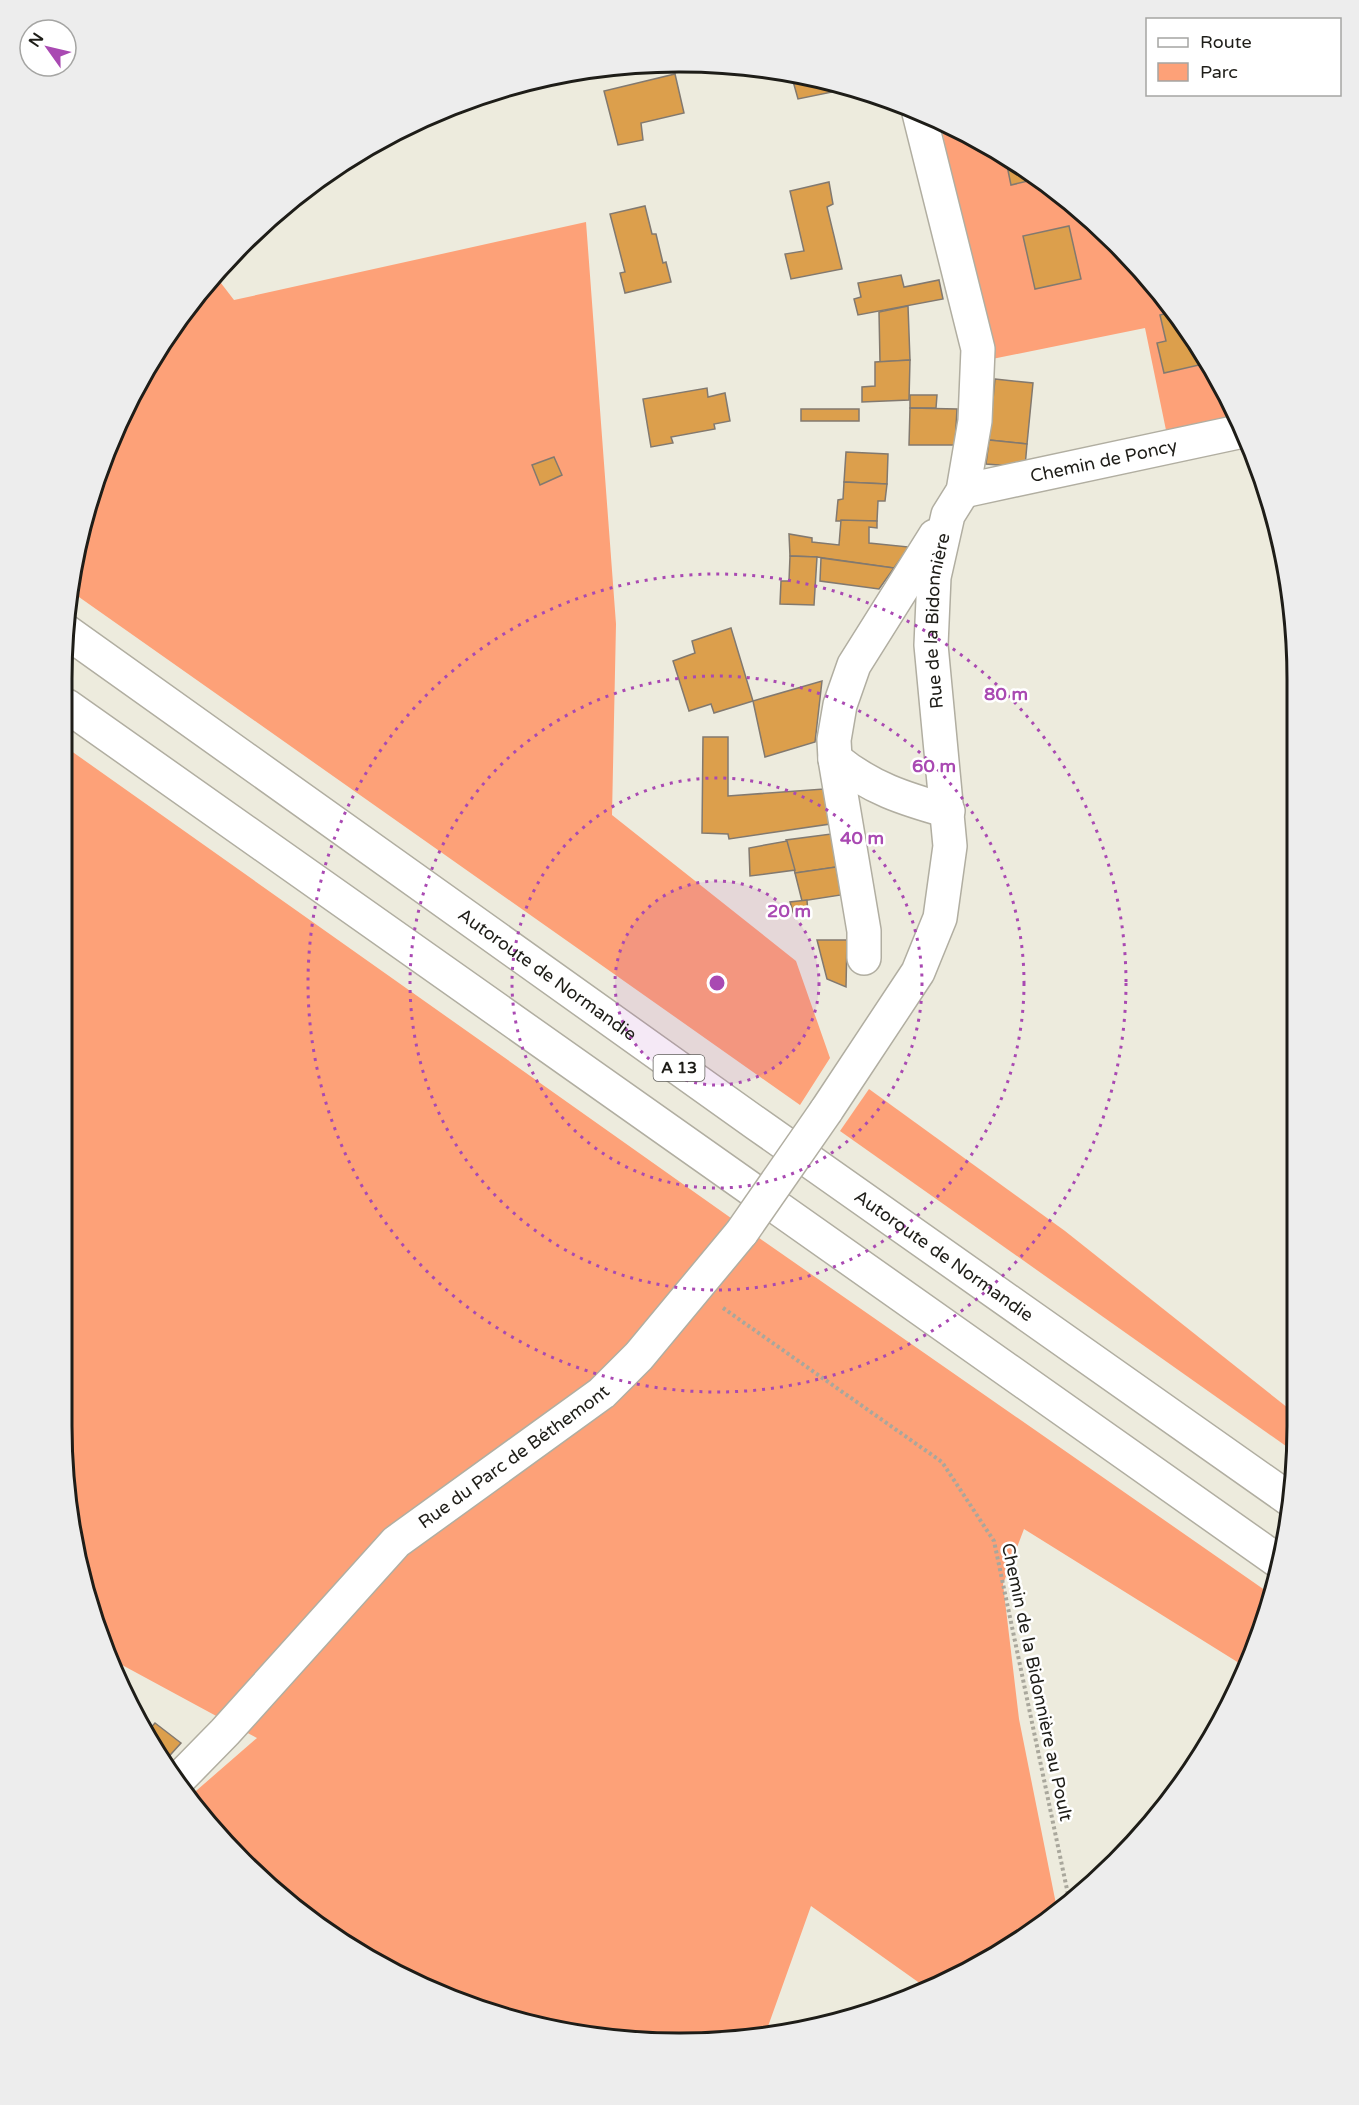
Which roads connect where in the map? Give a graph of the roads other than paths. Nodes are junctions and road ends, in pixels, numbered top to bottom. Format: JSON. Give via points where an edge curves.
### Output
{"nodes":[{"id":1,"x":921,"y":122,"type":"edge"},
{"id":2,"x":1234,"y":433,"type":"edge"},
{"id":3,"x":956,"y":503,"type":"junction"},
{"id":4,"x":73,"y":637,"type":"edge"},
{"id":5,"x":72,"y":710,"type":"edge"},
{"id":6,"x":835,"y":759,"type":"junction"},
{"id":7,"x":948,"y":811,"type":"junction"},
{"id":8,"x":864,"y":958,"type":"dead end"},
{"id":9,"x":826,"y":1111,"type":"joint"},
{"id":10,"x":1283,"y":1495,"type":"edge"},
{"id":11,"x":1272,"y":1557,"type":"edge"},
{"id":12,"x":183,"y":1775,"type":"edge"}],
"edges":[{"from":1,"to":3,"type":"main road","name":"Rue de la Bidonnière","via":[[978,349],[975,421]]},
{"from":2,"to":3,"type":"main road","name":"Chemin de Poncy"},
{"from":3,"to":6,"type":"main road","via":[[854,665],[840,705]]},
{"from":3,"to":7,"type":"main road","name":"Rue de la Bidonnière","via":[[934,577],[931,645]]},
{"from":4,"to":10,"type":"main road","name":"Autoroute de Normandie","number":"A 13"},
{"from":5,"to":11,"type":"main road"},
{"from":6,"to":7,"type":"main road","via":[[883,791]]},
{"from":6,"to":8,"type":"main road","via":[[864,931]]},
{"from":7,"to":9,"type":"main road","name":"Rue de la Bidonnière","via":[[951,846],[940,918],[918,972]]},
{"from":9,"to":12,"type":"main road","name":"Rue du Parc de Béthemont","bridge":true,"via":[[742,1232],[639,1356],[602,1393],[396,1542]]}]}
